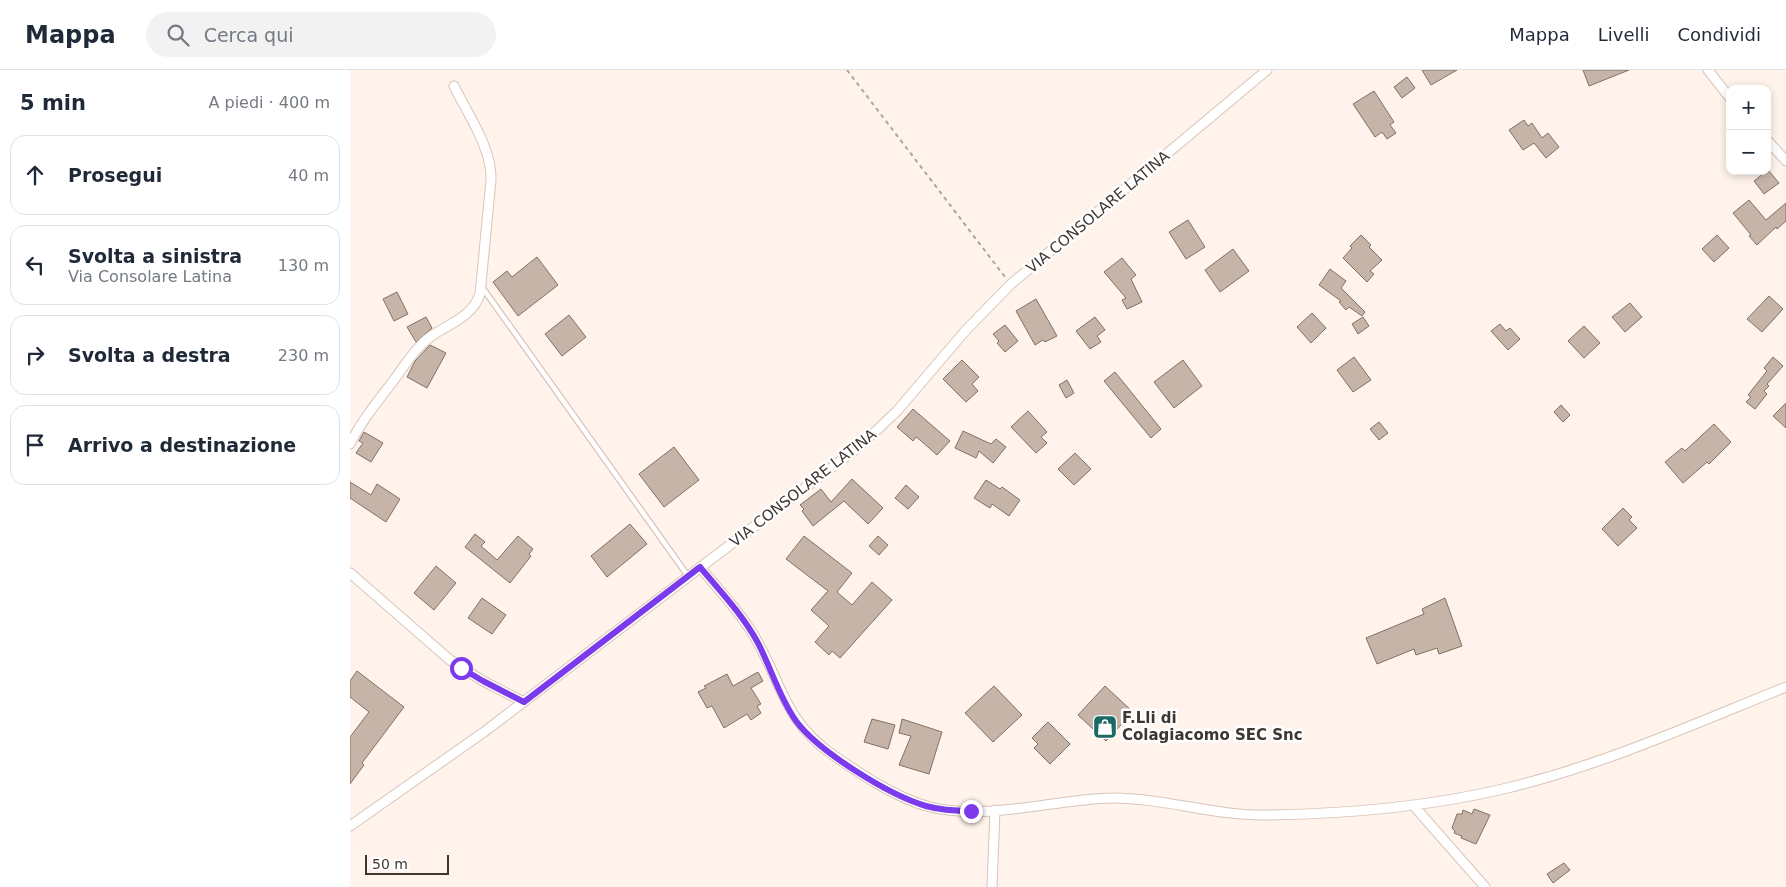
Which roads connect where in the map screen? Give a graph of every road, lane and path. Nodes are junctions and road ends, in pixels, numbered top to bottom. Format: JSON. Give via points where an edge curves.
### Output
{"nodes":[{"id":1,"x":847,"y":70,"type":"edge"},
{"id":2,"x":1267,"y":70,"type":"edge"},
{"id":3,"x":1708,"y":70,"type":"edge"},
{"id":4,"x":454,"y":86,"type":"dead end"},
{"id":5,"x":1726,"y":93,"type":"edge"},
{"id":6,"x":1771,"y":144,"type":"edge"},
{"id":7,"x":1786,"y":160,"type":"edge"},
{"id":8,"x":1011,"y":284,"type":"junction"},
{"id":9,"x":482,"y":286,"type":"junction"},
{"id":10,"x":350,"y":444,"type":"edge"},
{"id":11,"x":700,"y":567,"type":"junction"},
{"id":12,"x":350,"y":573,"type":"edge"},
{"id":13,"x":688,"y":576,"type":"junction"},
{"id":14,"x":1786,"y":686,"type":"edge"},
{"id":15,"x":524,"y":702,"type":"junction"},
{"id":16,"x":1413,"y":805,"type":"junction"},
{"id":17,"x":995,"y":810,"type":"junction"},
{"id":18,"x":350,"y":826,"type":"edge"},
{"id":19,"x":992,"y":887,"type":"edge"},
{"id":20,"x":1485,"y":887,"type":"edge"}],
"edges":[{"from":1,"to":8,"type":"path"},
{"from":2,"to":8,"type":"street","name":"VIA CONSOLARE LATINA"},
{"from":3,"to":5,"type":"street"},
{"from":4,"to":9,"type":"street","via":[[490,162]]},
{"from":6,"to":7,"type":"street"},
{"from":8,"to":11,"type":"street","name":"VIA CONSOLARE LATINA","via":[[877,431]]},
{"from":9,"to":10,"type":"street","via":[[468,314],[427,339],[415,352]]},
{"from":9,"to":13,"type":"lane"},
{"from":11,"to":13,"type":"street","name":"VIA CONSOLARE LATINA"},
{"from":11,"to":17,"type":"street","via":[[751,631],[793,717],[824,749],[886,788],[923,805],[961,811]]},
{"from":12,"to":15,"type":"street","via":[[450,660]]},
{"from":13,"to":15,"type":"street","name":"VIA CONSOLARE LATINA"},
{"from":14,"to":16,"type":"street","via":[[1655,740],[1583,765],[1502,789]]},
{"from":15,"to":18,"type":"street","name":"VIA CONSOLARE LATINA"},
{"from":16,"to":17,"type":"street","via":[[1259,815],[1114,798]]},
{"from":16,"to":20,"type":"street"},
{"from":17,"to":19,"type":"street"}]}
